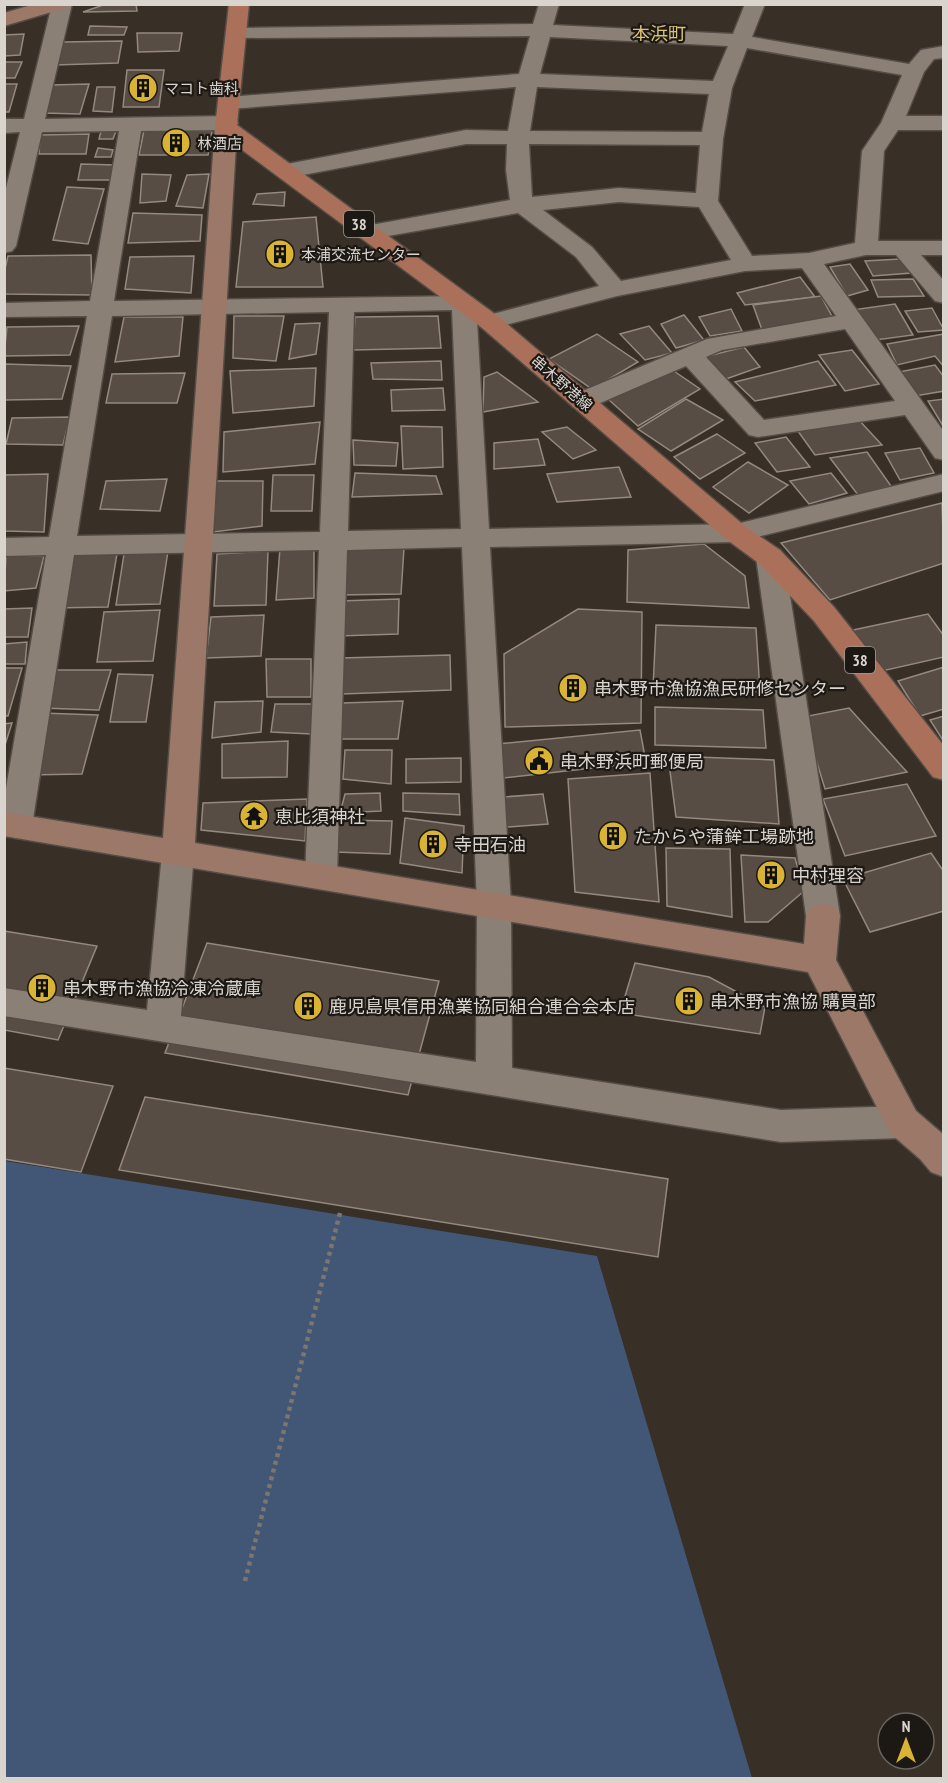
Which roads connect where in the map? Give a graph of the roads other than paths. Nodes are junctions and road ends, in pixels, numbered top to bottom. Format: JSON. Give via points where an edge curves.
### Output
{"nodes":[{"id":1,"x":60,"y":4,"type":"edge"},
{"id":2,"x":239,"y":4,"type":"edge"},
{"id":3,"x":549,"y":4,"type":"edge"},
{"id":4,"x":755,"y":4,"type":"edge"},
{"id":5,"x":4,"y":20,"type":"edge"},
{"id":6,"x":542,"y":30,"type":"junction"},
{"id":7,"x":236,"y":32,"type":"junction"},
{"id":8,"x":742,"y":41,"type":"junction"},
{"id":9,"x":944,"y":52,"type":"edge"},
{"id":10,"x":914,"y":71,"type":"junction"},
{"id":11,"x":528,"y":80,"type":"junction"},
{"id":12,"x":721,"y":88,"type":"junction"},
{"id":13,"x":227,"y":118,"type":"junction"},
{"id":14,"x":892,"y":123,"type":"junction"},
{"id":15,"x":944,"y":123,"type":"edge"},
{"id":16,"x":130,"y":124,"type":"junction"},
{"id":17,"x":4,"y":126,"type":"edge"},
{"id":18,"x":33,"y":126,"type":"junction"},
{"id":19,"x":518,"y":138,"type":"junction"},
{"id":20,"x":712,"y":139,"type":"junction"},
{"id":21,"x":286,"y":171,"type":"junction"},
{"id":22,"x":708,"y":201,"type":"junction"},
{"id":23,"x":522,"y":205,"type":"junction"},
{"id":24,"x":371,"y":232,"type":"junction"},
{"id":25,"x":4,"y":246,"type":"edge"},
{"id":26,"x":866,"y":248,"type":"junction"},
{"id":27,"x":944,"y":248,"type":"edge"},
{"id":28,"x":903,"y":249,"type":"junction"},
{"id":29,"x":809,"y":260,"type":"junction"},
{"id":30,"x":745,"y":264,"type":"junction"},
{"id":31,"x":615,"y":289,"type":"junction"},
{"id":32,"x":944,"y":296,"type":"edge"},
{"id":33,"x":464,"y":303,"type":"junction"},
{"id":34,"x":342,"y":305,"type":"junction"},
{"id":35,"x":214,"y":306,"type":"junction"},
{"id":36,"x":100,"y":308,"type":"junction"},
{"id":37,"x":4,"y":309,"type":"edge"},
{"id":38,"x":852,"y":321,"type":"junction"},
{"id":39,"x":490,"y":322,"type":"junction"},
{"id":40,"x":690,"y":355,"type":"junction"},
{"id":41,"x":582,"y":400,"type":"junction"},
{"id":42,"x":911,"y":406,"type":"junction"},
{"id":43,"x":944,"y":452,"type":"edge"},
{"id":44,"x":944,"y":482,"type":"edge"},
{"id":45,"x":736,"y":533,"type":"junction"},
{"id":46,"x":476,"y":539,"type":"junction"},
{"id":47,"x":333,"y":542,"type":"junction"},
{"id":48,"x":198,"y":544,"type":"junction"},
{"id":49,"x":62,"y":546,"type":"junction"},
{"id":50,"x":4,"y":547,"type":"edge"},
{"id":51,"x":770,"y":557,"type":"junction"},
{"id":52,"x":944,"y":769,"type":"edge"},
{"id":53,"x":10,"y":825,"type":"edge"},
{"id":54,"x":178,"y":853,"type":"junction"},
{"id":55,"x":321,"y":876,"type":"junction"},
{"id":56,"x":494,"y":904,"type":"junction"},
{"id":57,"x":819,"y":960,"type":"junction"},
{"id":58,"x":4,"y":1002,"type":"edge"},
{"id":59,"x":163,"y":1027,"type":"junction"},
{"id":60,"x":494,"y":1081,"type":"junction"},
{"id":61,"x":903,"y":1122,"type":"junction"},
{"id":62,"x":944,"y":1161,"type":"edge"}],
"edges":[{"from":1,"to":5,"type":"street"},
{"from":1,"to":18,"type":"street"},
{"from":2,"to":7,"type":"main road"},
{"from":3,"to":6,"type":"street"},
{"from":4,"to":8,"type":"street"},
{"from":6,"to":7,"type":"street"},
{"from":6,"to":8,"type":"street"},
{"from":6,"to":11,"type":"street"},
{"from":7,"to":13,"type":"main road"},
{"from":8,"to":10,"type":"street"},
{"from":8,"to":12,"type":"street"},
{"from":9,"to":10,"type":"street","via":[[928,54]]},
{"from":10,"to":14,"type":"street"},
{"from":11,"to":12,"type":"street"},
{"from":11,"to":13,"type":"street"},
{"from":11,"to":19,"type":"street"},
{"from":12,"to":20,"type":"street"},
{"from":13,"to":16,"type":"street"},
{"from":13,"to":21,"type":"main road","name":"串木野港線","number":"38"},
{"from":13,"to":35,"type":"street"},
{"from":14,"to":15,"type":"street"},
{"from":14,"to":26,"type":"street","via":[[873,151]]},
{"from":16,"to":18,"type":"street"},
{"from":16,"to":36,"type":"street"},
{"from":17,"to":18,"type":"street"},
{"from":18,"to":25,"type":"street"},
{"from":19,"to":20,"type":"street"},
{"from":19,"to":21,"type":"street","via":[[466,137]]},
{"from":19,"to":23,"type":"street"},
{"from":20,"to":22,"type":"street"},
{"from":21,"to":24,"type":"main road","name":"串木野港線","number":"38"},
{"from":22,"to":23,"type":"street","via":[[619,195]]},
{"from":22,"to":30,"type":"street"},
{"from":23,"to":24,"type":"street"},
{"from":23,"to":31,"type":"street","via":[[584,252]]},
{"from":24,"to":33,"type":"main road","name":"串木野港線","number":"38"},
{"from":26,"to":28,"type":"street"},
{"from":26,"to":29,"type":"street"},
{"from":27,"to":28,"type":"street"},
{"from":28,"to":32,"type":"street"},
{"from":29,"to":30,"type":"street"},
{"from":29,"to":38,"type":"street"},
{"from":30,"to":31,"type":"street"},
{"from":31,"to":39,"type":"street"},
{"from":33,"to":34,"type":"street"},
{"from":33,"to":39,"type":"main road","name":"串木野港線","number":"38"},
{"from":33,"to":46,"type":"street"},
{"from":34,"to":35,"type":"street"},
{"from":34,"to":47,"type":"street"},
{"from":35,"to":36,"type":"street"},
{"from":35,"to":48,"type":"street"},
{"from":36,"to":37,"type":"street"},
{"from":36,"to":49,"type":"street"},
{"from":38,"to":40,"type":"street","via":[[716,344]]},
{"from":38,"to":42,"type":"street"},
{"from":39,"to":41,"type":"main road","name":"串木野港線","number":"38"},
{"from":40,"to":41,"type":"street"},
{"from":40,"to":42,"type":"street","via":[[758,429]]},
{"from":41,"to":45,"type":"main road","name":"串木野港線","number":"38"},
{"from":42,"to":43,"type":"street"},
{"from":44,"to":45,"type":"street"},
{"from":45,"to":46,"type":"street"},
{"from":45,"to":51,"type":"main road","name":"串木野港線","number":"38"},
{"from":46,"to":47,"type":"street"},
{"from":46,"to":56,"type":"street"},
{"from":47,"to":48,"type":"street"},
{"from":47,"to":55,"type":"street"},
{"from":48,"to":49,"type":"street"},
{"from":48,"to":54,"type":"street"},
{"from":49,"to":50,"type":"street"},
{"from":49,"to":53,"type":"street"},
{"from":51,"to":52,"type":"main road","name":"串木野港線","number":"38","via":[[824,614]]},
{"from":51,"to":57,"type":"street","via":[[823,916]]},
{"from":53,"to":54,"type":"street"},
{"from":54,"to":55,"type":"street"},
{"from":54,"to":59,"type":"street"},
{"from":55,"to":56,"type":"street"},
{"from":56,"to":57,"type":"street"},
{"from":56,"to":60,"type":"street"},
{"from":57,"to":61,"type":"street"},
{"from":58,"to":59,"type":"street"},
{"from":59,"to":60,"type":"street"},
{"from":60,"to":61,"type":"street","via":[[781,1126]]},
{"from":61,"to":62,"type":"street"}]}
